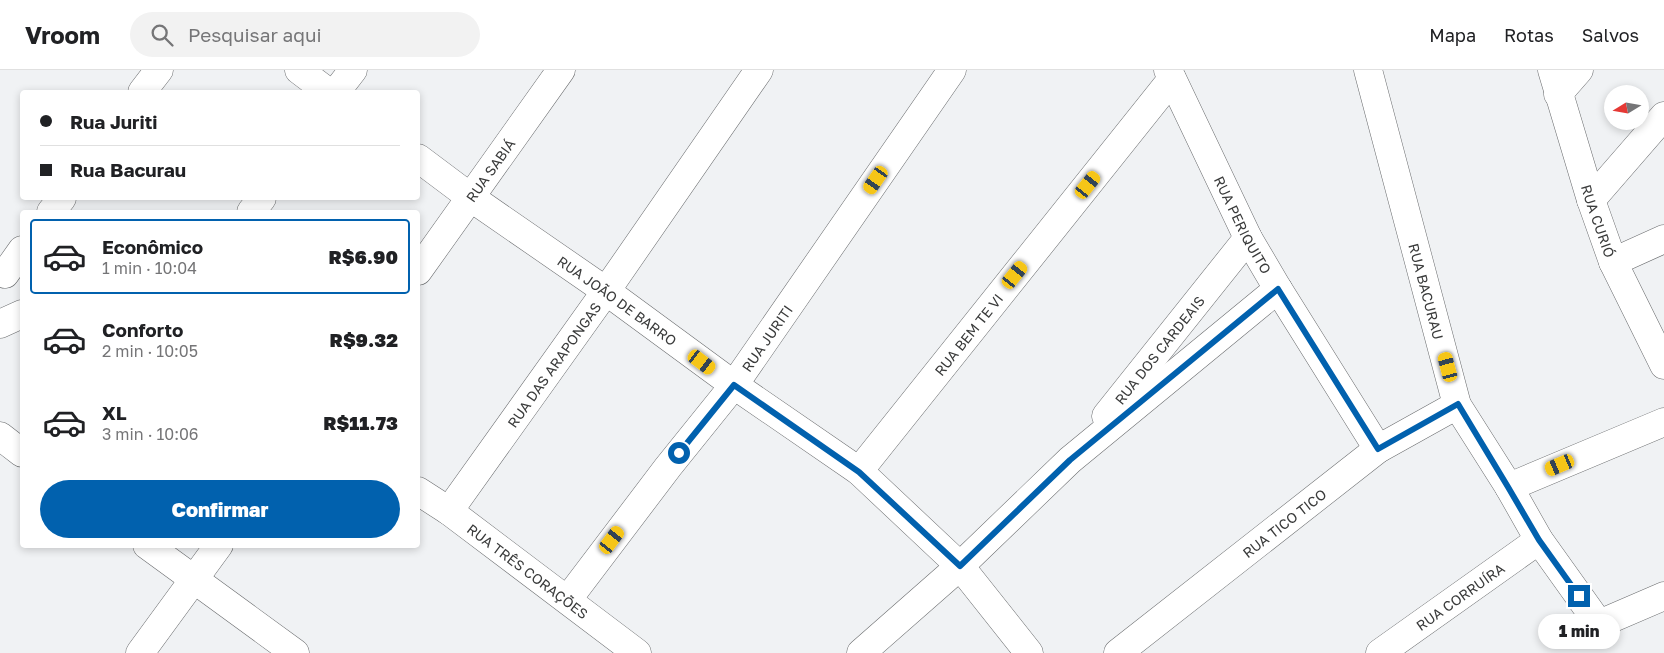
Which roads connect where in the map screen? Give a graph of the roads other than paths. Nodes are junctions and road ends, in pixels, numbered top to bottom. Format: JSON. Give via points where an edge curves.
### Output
{"nodes":[{"id":1,"x":159,"y":70,"type":"edge"},
{"id":2,"x":299,"y":70,"type":"edge"},
{"id":3,"x":352,"y":70,"type":"edge"},
{"id":4,"x":561,"y":70,"type":"edge"},
{"id":5,"x":759,"y":70,"type":"edge"},
{"id":6,"x":952,"y":70,"type":"edge"},
{"id":7,"x":1368,"y":70,"type":"edge"},
{"id":8,"x":1578,"y":70,"type":"edge"},
{"id":9,"x":1170,"y":75,"type":"edge"},
{"id":10,"x":1555,"y":82,"type":"edge"},
{"id":11,"x":144,"y":90,"type":"edge"},
{"id":12,"x":325,"y":90,"type":"edge"},
{"id":13,"x":337,"y":90,"type":"edge"},
{"id":14,"x":1664,"y":116,"type":"edge"},
{"id":15,"x":420,"y":160,"type":"edge"},
{"id":16,"x":470,"y":197,"type":"junction"},
{"id":17,"x":60,"y":200,"type":"edge"},
{"id":18,"x":260,"y":200,"type":"edge"},
{"id":19,"x":1591,"y":200,"type":"junction"},
{"id":20,"x":53,"y":210,"type":"edge"},
{"id":21,"x":253,"y":210,"type":"edge"},
{"id":22,"x":1248,"y":238,"type":"junction"},
{"id":23,"x":1664,"y":239,"type":"edge"},
{"id":24,"x":20,"y":254,"type":"edge"},
{"id":25,"x":1613,"y":262,"type":"junction"},
{"id":26,"x":420,"y":268,"type":"edge"},
{"id":27,"x":9,"y":277,"type":"edge"},
{"id":28,"x":1278,"y":289,"type":"junction"},
{"id":29,"x":606,"y":291,"type":"junction"},
{"id":30,"x":20,"y":315,"type":"edge"},
{"id":31,"x":0,"y":324,"type":"edge"},
{"id":32,"x":1664,"y":365,"type":"edge"},
{"id":33,"x":734,"y":385,"type":"junction"},
{"id":34,"x":1458,"y":404,"type":"junction"},
{"id":35,"x":1664,"y":422,"type":"edge"},
{"id":36,"x":0,"y":436,"type":"edge"},
{"id":37,"x":1378,"y":449,"type":"junction"},
{"id":38,"x":20,"y":451,"type":"edge"},
{"id":39,"x":1070,"y":460,"type":"junction"},
{"id":40,"x":859,"y":472,"type":"junction"},
{"id":41,"x":1508,"y":487,"type":"junction"},
{"id":42,"x":420,"y":492,"type":"edge"},
{"id":43,"x":449,"y":511,"type":"junction"},
{"id":44,"x":1539,"y":540,"type":"junction"},
{"id":45,"x":151,"y":548,"type":"edge"},
{"id":46,"x":217,"y":548,"type":"edge"},
{"id":47,"x":960,"y":566,"type":"junction"},
{"id":48,"x":194,"y":580,"type":"junction"},
{"id":49,"x":1664,"y":596,"type":"edge"},
{"id":50,"x":568,"y":599,"type":"junction"},
{"id":51,"x":140,"y":653,"type":"edge"},
{"id":52,"x":295,"y":653,"type":"edge"},
{"id":53,"x":637,"y":653,"type":"edge"},
{"id":54,"x":861,"y":653,"type":"edge"},
{"id":55,"x":1029,"y":653,"type":"edge"},
{"id":56,"x":1118,"y":653,"type":"edge"},
{"id":57,"x":1380,"y":653,"type":"edge"}],
"edges":[{"from":1,"to":11,"type":"street"},
{"from":2,"to":12,"type":"street"},
{"from":3,"to":13,"type":"street"},
{"from":4,"to":16,"type":"street","name":"RUA SABIÁ"},
{"from":5,"to":29,"type":"street","name":"RUA DAS ARAPONGAS"},
{"from":6,"to":33,"type":"street","name":"RUA JURITI"},
{"from":7,"to":34,"type":"street","name":"RUA BACURAU"},
{"from":8,"to":10,"type":"street"},
{"from":9,"to":22,"type":"street","name":"RUA PERIQUITO"},
{"from":9,"to":40,"type":"street","name":"RUA BEM TE VI"},
{"from":10,"to":19,"type":"street","name":"RUA CURIÓ"},
{"from":14,"to":19,"type":"street"},
{"from":15,"to":16,"type":"street","name":"RUA JOÃO DE BARRO"},
{"from":16,"to":26,"type":"street","name":"RUA SABIÁ"},
{"from":16,"to":29,"type":"street","name":"RUA JOÃO DE BARRO"},
{"from":17,"to":20,"type":"street"},
{"from":18,"to":21,"type":"street"},
{"from":19,"to":25,"type":"street","name":"RUA CURIÓ"},
{"from":22,"to":28,"type":"street","name":"RUA PERIQUITO"},
{"from":22,"to":39,"type":"street","name":"RUA DOS CARDEAIS"},
{"from":23,"to":25,"type":"street"},
{"from":24,"to":27,"type":"street"},
{"from":25,"to":32,"type":"street","name":"RUA CURIÓ"},
{"from":28,"to":37,"type":"street","name":"RUA PERIQUITO"},
{"from":28,"to":39,"type":"street","name":"RUA DOS CARDEAIS"},
{"from":29,"to":33,"type":"street","name":"RUA JOÃO DE BARRO"},
{"from":29,"to":43,"type":"street","name":"RUA DAS ARAPONGAS"},
{"from":30,"to":31,"type":"street"},
{"from":33,"to":40,"type":"street","name":"RUA JOÃO DE BARRO"},
{"from":33,"to":50,"type":"street","name":"RUA JURITI","via":[[668,466]]},
{"from":34,"to":37,"type":"street","name":"RUA TICO TICO"},
{"from":34,"to":41,"type":"street","name":"RUA BACURAU"},
{"from":35,"to":41,"type":"street"},
{"from":36,"to":38,"type":"street"},
{"from":37,"to":56,"type":"street","name":"RUA TICO TICO"},
{"from":39,"to":47,"type":"street","name":"RUA DOS CARDEAIS"},
{"from":40,"to":47,"type":"street","name":"RUA JOÃO DE BARRO"},
{"from":41,"to":44,"type":"street","name":"RUA BACURAU"},
{"from":42,"to":43,"type":"street","name":"RUA TRÊS CORAÇÕES"},
{"from":43,"to":50,"type":"street","name":"RUA TRÊS CORAÇÕES"},
{"from":44,"to":49,"type":"street","name":"RUA BACURAU","via":[[1599,624]]},
{"from":44,"to":57,"type":"street","name":"RUA CORRUÍRA"},
{"from":45,"to":48,"type":"street"},
{"from":46,"to":48,"type":"street"},
{"from":47,"to":54,"type":"street","name":"RUA DOS CARDEAIS"},
{"from":47,"to":55,"type":"street","name":"RUA JOÃO DE BARRO"},
{"from":48,"to":51,"type":"street"},
{"from":48,"to":52,"type":"street"},
{"from":50,"to":53,"type":"street","name":"RUA TRÊS CORAÇÕES"}]}
